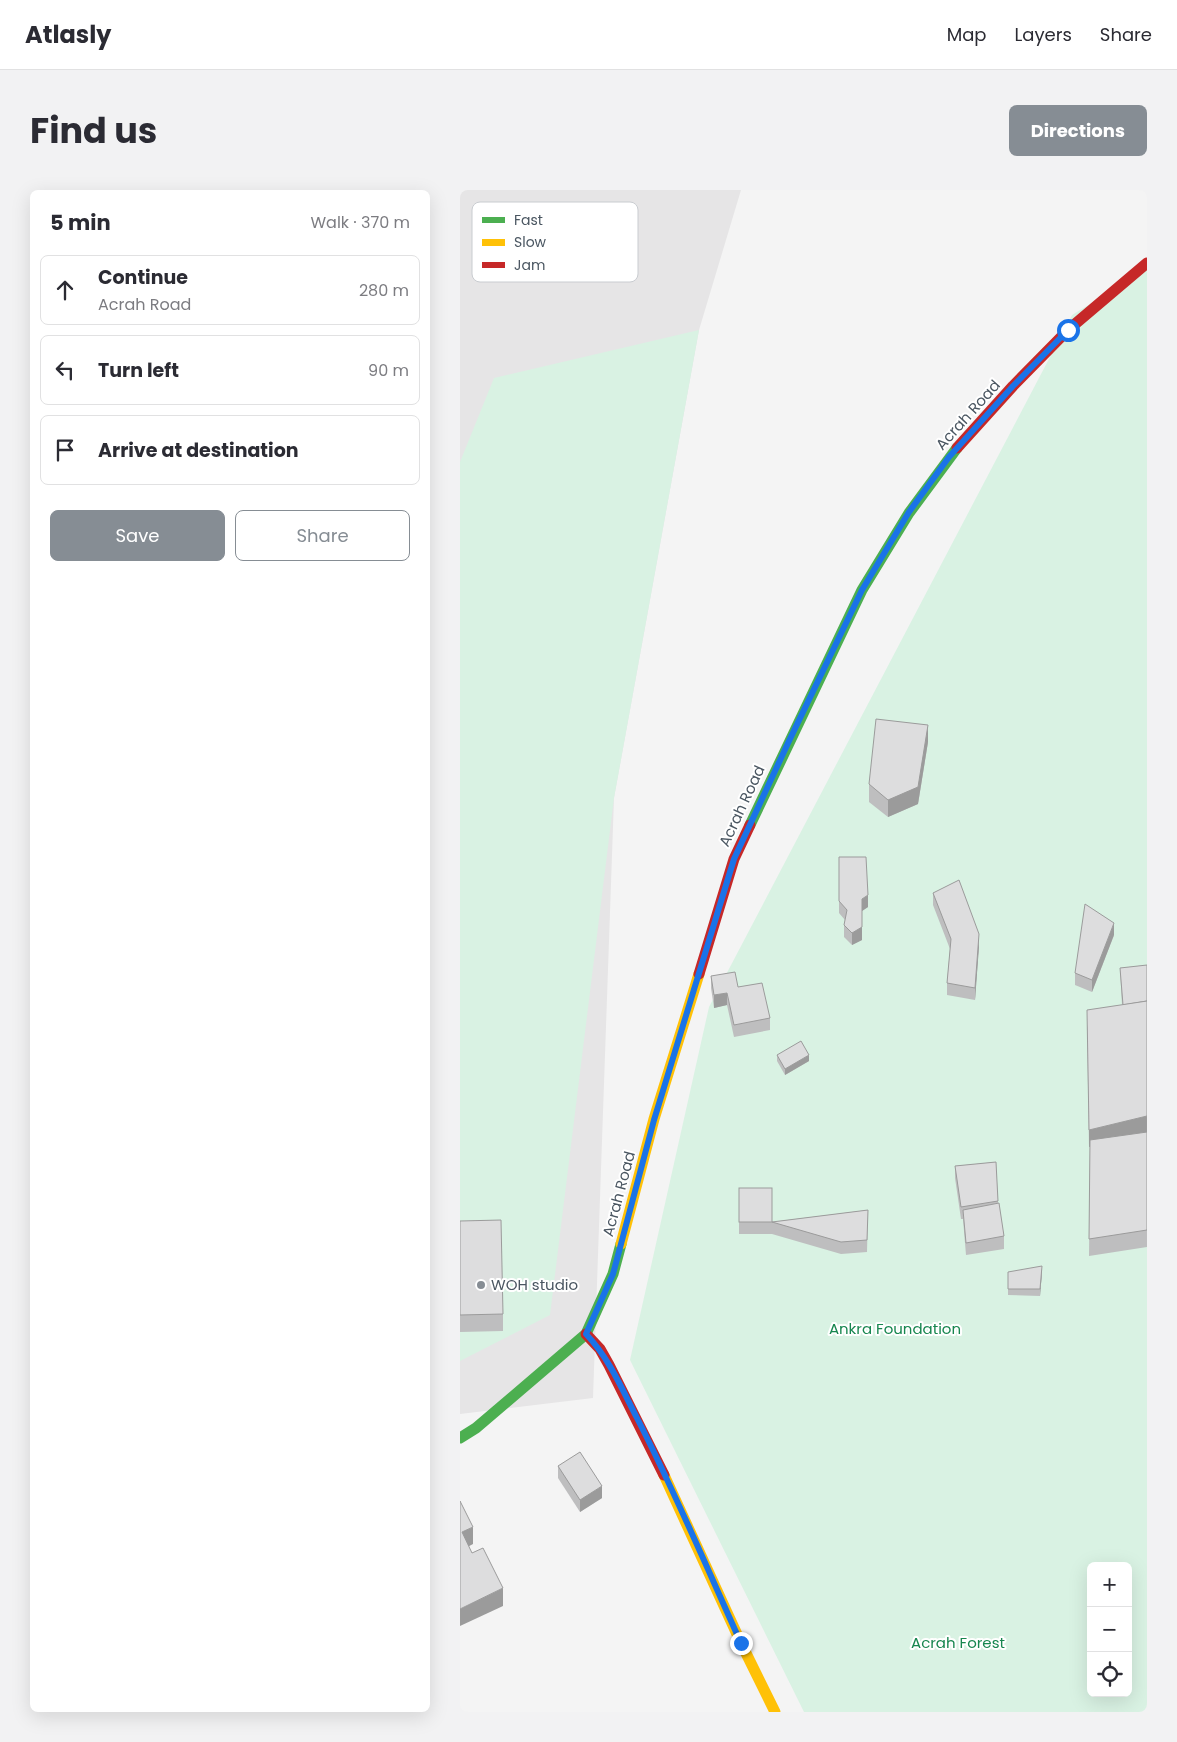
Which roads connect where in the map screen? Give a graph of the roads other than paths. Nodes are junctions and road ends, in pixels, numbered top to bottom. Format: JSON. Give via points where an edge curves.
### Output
{"nodes":[{"id":1,"x":1147,"y":263,"type":"edge"},
{"id":2,"x":586,"y":1334,"type":"junction"},
{"id":3,"x":460,"y":1438,"type":"edge"},
{"id":4,"x":775,"y":1712,"type":"edge"}],
"edges":[{"from":1,"to":2,"type":"street","name":"Acrah Road","via":[[1068,330],[949,457],[909,512],[862,590],[734,859],[654,1120],[613,1274]]},
{"from":2,"to":3,"type":"street","name":"Acrah Road"},
{"from":2,"to":4,"type":"street","via":[[609,1364],[652,1448]]}]}
